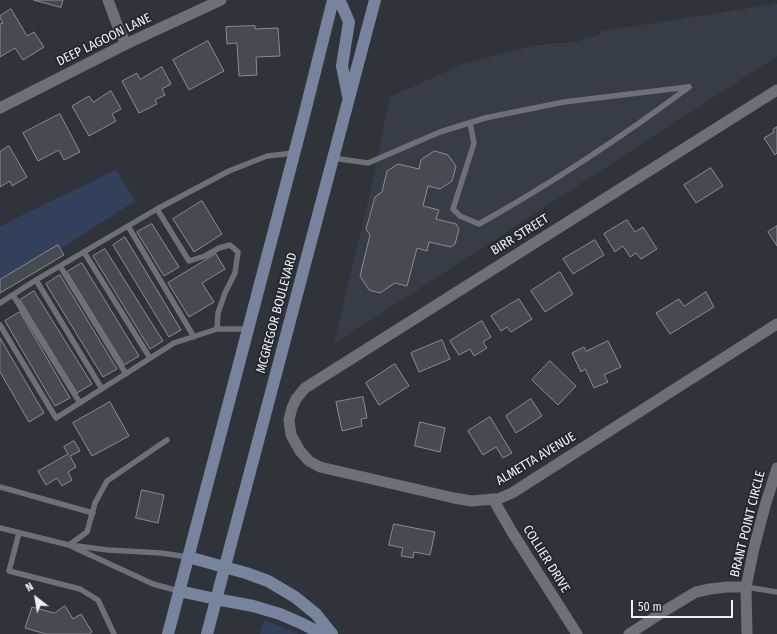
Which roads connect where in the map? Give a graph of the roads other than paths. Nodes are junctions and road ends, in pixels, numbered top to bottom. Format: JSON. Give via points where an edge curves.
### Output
{"nodes":[{"id":1,"x":108,"y":0,"type":"edge"},
{"id":2,"x":221,"y":0,"type":"edge"},
{"id":3,"x":333,"y":0,"type":"edge"},
{"id":4,"x":339,"y":0,"type":"edge"},
{"id":5,"x":375,"y":0,"type":"edge"},
{"id":6,"x":126,"y":44,"type":"junction"},
{"id":7,"x":777,"y":90,"type":"edge"},
{"id":8,"x":348,"y":99,"type":"junction"},
{"id":9,"x":0,"y":108,"type":"edge"},
{"id":10,"x":470,"y":123,"type":"junction"},
{"id":11,"x":294,"y":153,"type":"junction"},
{"id":12,"x":333,"y":158,"type":"junction"},
{"id":13,"x":157,"y":209,"type":"junction"},
{"id":14,"x":128,"y":226,"type":"junction"},
{"id":15,"x":84,"y":252,"type":"junction"},
{"id":16,"x":60,"y":266,"type":"junction"},
{"id":17,"x":36,"y":280,"type":"junction"},
{"id":18,"x":13,"y":295,"type":"junction"},
{"id":19,"x":0,"y":303,"type":"edge"},
{"id":20,"x":777,"y":324,"type":"edge"},
{"id":21,"x":0,"y":325,"type":"edge"},
{"id":22,"x":217,"y":329,"type":"junction"},
{"id":23,"x":248,"y":330,"type":"junction"},
{"id":24,"x":194,"y":337,"type":"junction"},
{"id":25,"x":150,"y":358,"type":"junction"},
{"id":26,"x":126,"y":374,"type":"junction"},
{"id":27,"x":102,"y":389,"type":"junction"},
{"id":28,"x":80,"y":403,"type":"junction"},
{"id":29,"x":290,"y":414,"type":"joint"},
{"id":30,"x":167,"y":440,"type":"dead end"},
{"id":31,"x":777,"y":468,"type":"edge"},
{"id":32,"x":0,"y":487,"type":"edge"},
{"id":33,"x":493,"y":499,"type":"junction"},
{"id":34,"x":93,"y":513,"type":"junction"},
{"id":35,"x":0,"y":528,"type":"edge"},
{"id":36,"x":19,"y":533,"type":"junction"},
{"id":37,"x":69,"y":545,"type":"junction"},
{"id":38,"x":188,"y":557,"type":"junction"},
{"id":39,"x":224,"y":567,"type":"junction"},
{"id":40,"x":746,"y":587,"type":"junction"},
{"id":41,"x":179,"y":591,"type":"junction"},
{"id":42,"x":777,"y":592,"type":"edge"},
{"id":43,"x":216,"y":599,"type":"junction"},
{"id":44,"x":114,"y":634,"type":"edge"},
{"id":45,"x":168,"y":634,"type":"edge"},
{"id":46,"x":207,"y":634,"type":"edge"},
{"id":47,"x":322,"y":634,"type":"edge"},
{"id":48,"x":332,"y":634,"type":"edge"},
{"id":49,"x":577,"y":634,"type":"edge"},
{"id":50,"x":629,"y":634,"type":"edge"},
{"id":51,"x":747,"y":634,"type":"edge"}],
"edges":[{"from":1,"to":6,"type":"street"},
{"from":2,"to":6,"type":"street","name":"DEEP LAGOON LANE"},
{"from":3,"to":11,"type":"main road","name":"MCGREGOR BOULEVARD"},
{"from":4,"to":8,"type":"main road","via":[[349,22],[342,66]]},
{"from":5,"to":8,"type":"main road","name":"MCGREGOR BOULEVARD"},
{"from":6,"to":9,"type":"street","name":"DEEP LAGOON LANE"},
{"from":7,"to":29,"type":"street","name":"BIRR STREET","via":[[305,388],[296,399]]},
{"from":8,"to":12,"type":"main road","name":"MCGREGOR BOULEVARD"},
{"from":10,"to":10,"type":"lane","via":[[564,102],[689,87],[583,161],[479,224],[460,216],[453,209],[474,143]]},
{"from":10,"to":12,"type":"lane","via":[[440,132],[368,163]]},
{"from":11,"to":13,"type":"lane","via":[[267,156],[235,168]]},
{"from":11,"to":23,"type":"main road","name":"MCGREGOR BOULEVARD"},
{"from":12,"to":39,"type":"main road","name":"MCGREGOR BOULEVARD"},
{"from":13,"to":14,"type":"lane"},
{"from":13,"to":22,"type":"lane","via":[[189,261],[230,245],[238,252],[235,273],[218,313]]},
{"from":14,"to":15,"type":"lane"},
{"from":14,"to":24,"type":"lane"},
{"from":15,"to":16,"type":"lane"},
{"from":15,"to":25,"type":"lane"},
{"from":16,"to":17,"type":"lane"},
{"from":16,"to":26,"type":"lane"},
{"from":17,"to":18,"type":"lane"},
{"from":17,"to":27,"type":"lane"},
{"from":18,"to":19,"type":"lane"},
{"from":18,"to":28,"type":"lane"},
{"from":20,"to":33,"type":"street","name":"ALMETTA AVENUE","via":[[512,493]]},
{"from":21,"to":28,"type":"lane","via":[[56,418]]},
{"from":22,"to":23,"type":"lane"},
{"from":22,"to":24,"type":"lane"},
{"from":23,"to":38,"type":"main road","name":"MCGREGOR BOULEVARD"},
{"from":24,"to":25,"type":"lane","via":[[174,344]]},
{"from":25,"to":26,"type":"lane"},
{"from":26,"to":27,"type":"lane"},
{"from":27,"to":28,"type":"lane"},
{"from":29,"to":33,"type":"street","name":"ALMETTA AVENUE","via":[[291,435],[300,451],[309,461],[320,467],[454,498],[472,501]]},
{"from":30,"to":34,"type":"lane","via":[[107,481],[95,503]]},
{"from":31,"to":40,"type":"street","name":"BRANT POINT CIRCLE","via":[[754,548]]},
{"from":32,"to":34,"type":"lane"},
{"from":33,"to":49,"type":"street","name":"COLLIER DRIVE"},
{"from":34,"to":37,"type":"lane","via":[[87,532]]},
{"from":35,"to":36,"type":"lane"},
{"from":36,"to":37,"type":"lane"},
{"from":36,"to":44,"type":"lane","via":[[9,571],[80,589],[98,600]]},
{"from":37,"to":38,"type":"lane"},
{"from":37,"to":41,"type":"lane","via":[[153,584]]},
{"from":38,"to":39,"type":"main road"},
{"from":38,"to":41,"type":"main road","name":"MCGREGOR BOULEVARD"},
{"from":39,"to":43,"type":"main road","name":"MCGREGOR BOULEVARD"},
{"from":39,"to":48,"type":"main road","via":[[268,581],[295,597],[316,614]]},
{"from":40,"to":42,"type":"lane"},
{"from":40,"to":50,"type":"street","via":[[696,592]]},
{"from":40,"to":51,"type":"street","name":"BRANT POINT CIRCLE"},
{"from":41,"to":43,"type":"main road"},
{"from":41,"to":45,"type":"main road","name":"MCGREGOR BOULEVARD"},
{"from":43,"to":46,"type":"main road","name":"MCGREGOR BOULEVARD"},
{"from":43,"to":47,"type":"main road","via":[[280,614]]}]}
